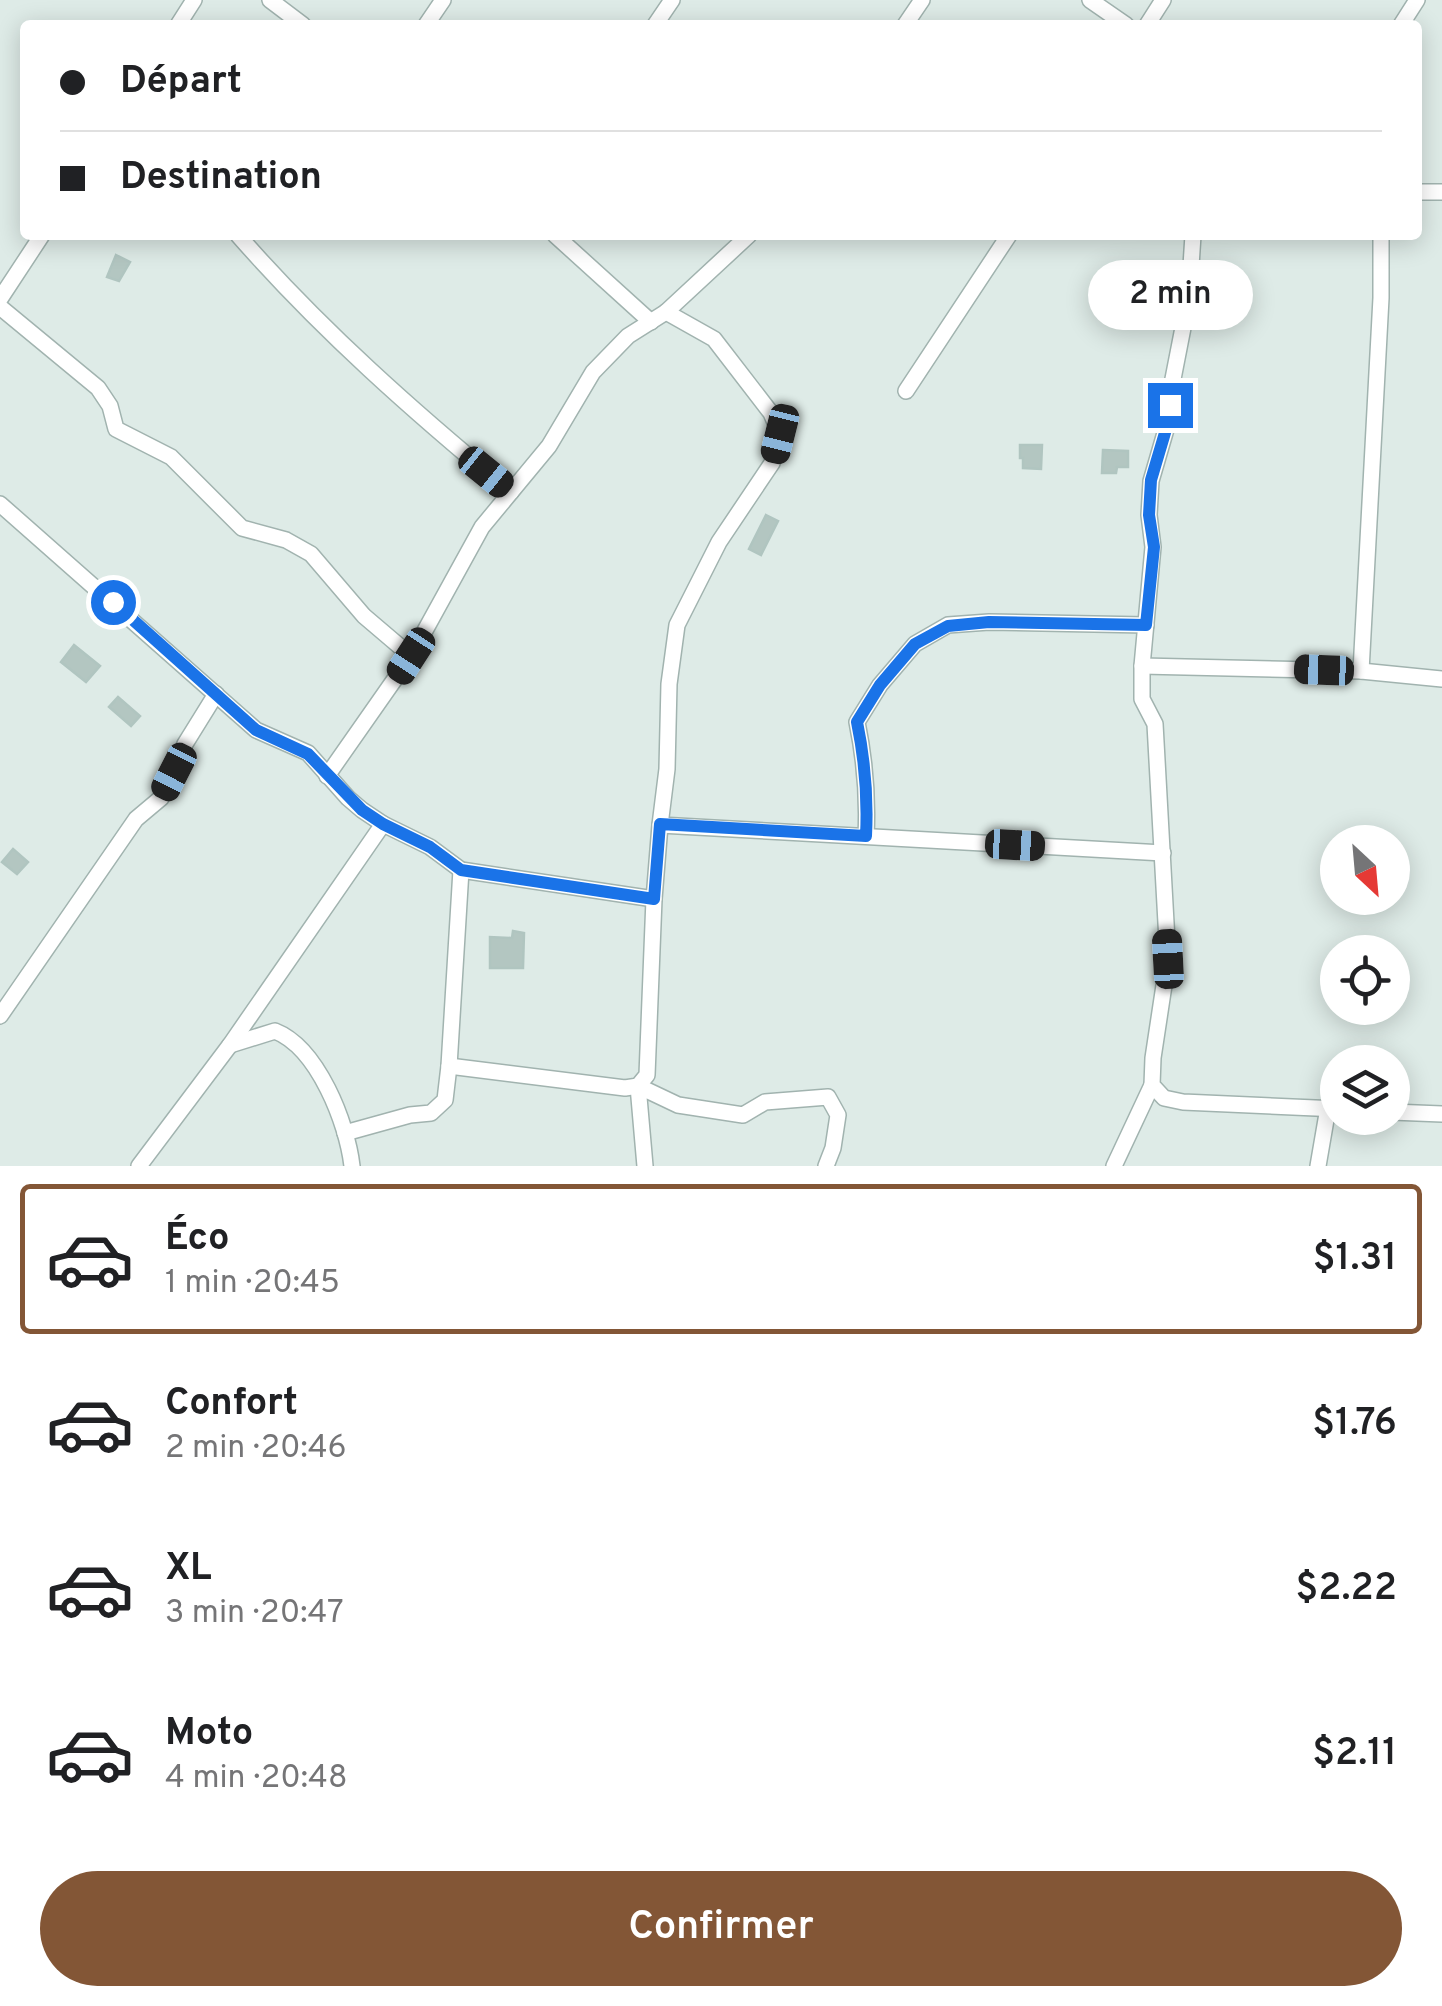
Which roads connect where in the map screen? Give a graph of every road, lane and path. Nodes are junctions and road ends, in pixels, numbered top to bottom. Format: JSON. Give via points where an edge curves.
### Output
{"nodes":[{"id":1,"x":270,"y":0,"type":"edge"},
{"id":2,"x":1090,"y":0,"type":"edge"},
{"id":3,"x":296,"y":20,"type":"edge"},
{"id":4,"x":1119,"y":20,"type":"edge"},
{"id":5,"x":39,"y":240,"type":"edge"},
{"id":6,"x":242,"y":240,"type":"edge"},
{"id":7,"x":561,"y":240,"type":"edge"},
{"id":8,"x":744,"y":240,"type":"edge"},
{"id":9,"x":1005,"y":240,"type":"edge"},
{"id":10,"x":1193,"y":240,"type":"edge"},
{"id":11,"x":1381,"y":240,"type":"edge"},
{"id":12,"x":0,"y":303,"type":"edge"},
{"id":13,"x":666,"y":312,"type":"junction"},
{"id":14,"x":651,"y":322,"type":"junction"},
{"id":15,"x":906,"y":391,"type":"dead end"},
{"id":16,"x":512,"y":492,"type":"junction"},
{"id":17,"x":0,"y":504,"type":"edge"},
{"id":18,"x":1146,"y":625,"type":"junction"},
{"id":19,"x":411,"y":656,"type":"junction"},
{"id":20,"x":1142,"y":666,"type":"junction"},
{"id":21,"x":1360,"y":671,"type":"junction"},
{"id":22,"x":1442,"y":680,"type":"edge"},
{"id":23,"x":216,"y":694,"type":"junction"},
{"id":24,"x":328,"y":776,"type":"junction"},
{"id":25,"x":383,"y":824,"type":"junction"},
{"id":26,"x":660,"y":824,"type":"junction"},
{"id":27,"x":866,"y":836,"type":"junction"},
{"id":28,"x":1163,"y":853,"type":"junction"},
{"id":29,"x":461,"y":870,"type":"junction"},
{"id":30,"x":654,"y":899,"type":"junction"},
{"id":31,"x":0,"y":1016,"type":"edge"},
{"id":32,"x":230,"y":1045,"type":"junction"},
{"id":33,"x":449,"y":1066,"type":"junction"},
{"id":34,"x":1152,"y":1085,"type":"junction"},
{"id":35,"x":638,"y":1086,"type":"junction"},
{"id":36,"x":1320,"y":1108,"type":"edge"},
{"id":37,"x":1410,"y":1113,"type":"edge"},
{"id":38,"x":1442,"y":1114,"type":"edge"},
{"id":39,"x":345,"y":1132,"type":"junction"},
{"id":40,"x":1326,"y":1135,"type":"edge"},
{"id":41,"x":139,"y":1166,"type":"edge"},
{"id":42,"x":352,"y":1166,"type":"edge"},
{"id":43,"x":645,"y":1166,"type":"edge"},
{"id":44,"x":826,"y":1166,"type":"edge"},
{"id":45,"x":1114,"y":1166,"type":"edge"},
{"id":46,"x":1318,"y":1166,"type":"edge"}],
"edges":[{"from":1,"to":3,"type":"street"},
{"from":2,"to":4,"type":"street"},
{"from":5,"to":12,"type":"street"},
{"from":6,"to":16,"type":"street","via":[[437,432]]},
{"from":7,"to":14,"type":"street"},
{"from":8,"to":13,"type":"street"},
{"from":9,"to":15,"type":"street"},
{"from":10,"to":18,"type":"street","via":[[1190,297],[1151,480],[1154,547]]},
{"from":11,"to":21,"type":"street"},
{"from":12,"to":19,"type":"street","via":[[98,388],[116,429],[171,457],[242,528],[311,554],[364,616]]},
{"from":13,"to":14,"type":"street"},
{"from":13,"to":26,"type":"street","via":[[714,339],[780,434],[772,463],[719,542],[678,624]]},
{"from":14,"to":16,"type":"street","via":[[594,372]]},
{"from":16,"to":19,"type":"street","via":[[482,526]]},
{"from":17,"to":23,"type":"street"},
{"from":18,"to":20,"type":"street"},
{"from":18,"to":27,"type":"street","via":[[976,623],[948,626],[915,644],[857,722],[868,796]]},
{"from":19,"to":24,"type":"street"},
{"from":20,"to":21,"type":"street"},
{"from":20,"to":28,"type":"street","via":[[1142,698],[1156,724]]},
{"from":21,"to":22,"type":"street"},
{"from":23,"to":24,"type":"street","via":[[256,730],[308,754]]},
{"from":23,"to":31,"type":"street","via":[[161,798],[136,818]]},
{"from":24,"to":25,"type":"street"},
{"from":25,"to":29,"type":"street"},
{"from":25,"to":32,"type":"street"},
{"from":26,"to":27,"type":"street"},
{"from":26,"to":30,"type":"street"},
{"from":27,"to":28,"type":"street"},
{"from":28,"to":34,"type":"street","via":[[1168,959]]},
{"from":29,"to":30,"type":"street"},
{"from":29,"to":33,"type":"street"},
{"from":30,"to":35,"type":"street","via":[[646,1075]]},
{"from":32,"to":39,"type":"street","via":[[275,1031],[293,1040],[316,1066]]},
{"from":32,"to":41,"type":"street"},
{"from":33,"to":35,"type":"street"},
{"from":33,"to":39,"type":"street","via":[[445,1100],[431,1113]]},
{"from":34,"to":36,"type":"street","via":[[1164,1098],[1183,1102]]},
{"from":34,"to":45,"type":"street"},
{"from":35,"to":43,"type":"street"},
{"from":35,"to":44,"type":"street","via":[[678,1105],[743,1115],[765,1102],[828,1097],[838,1115]]},
{"from":37,"to":38,"type":"street"},
{"from":39,"to":42,"type":"street"},
{"from":40,"to":46,"type":"street"}]}
